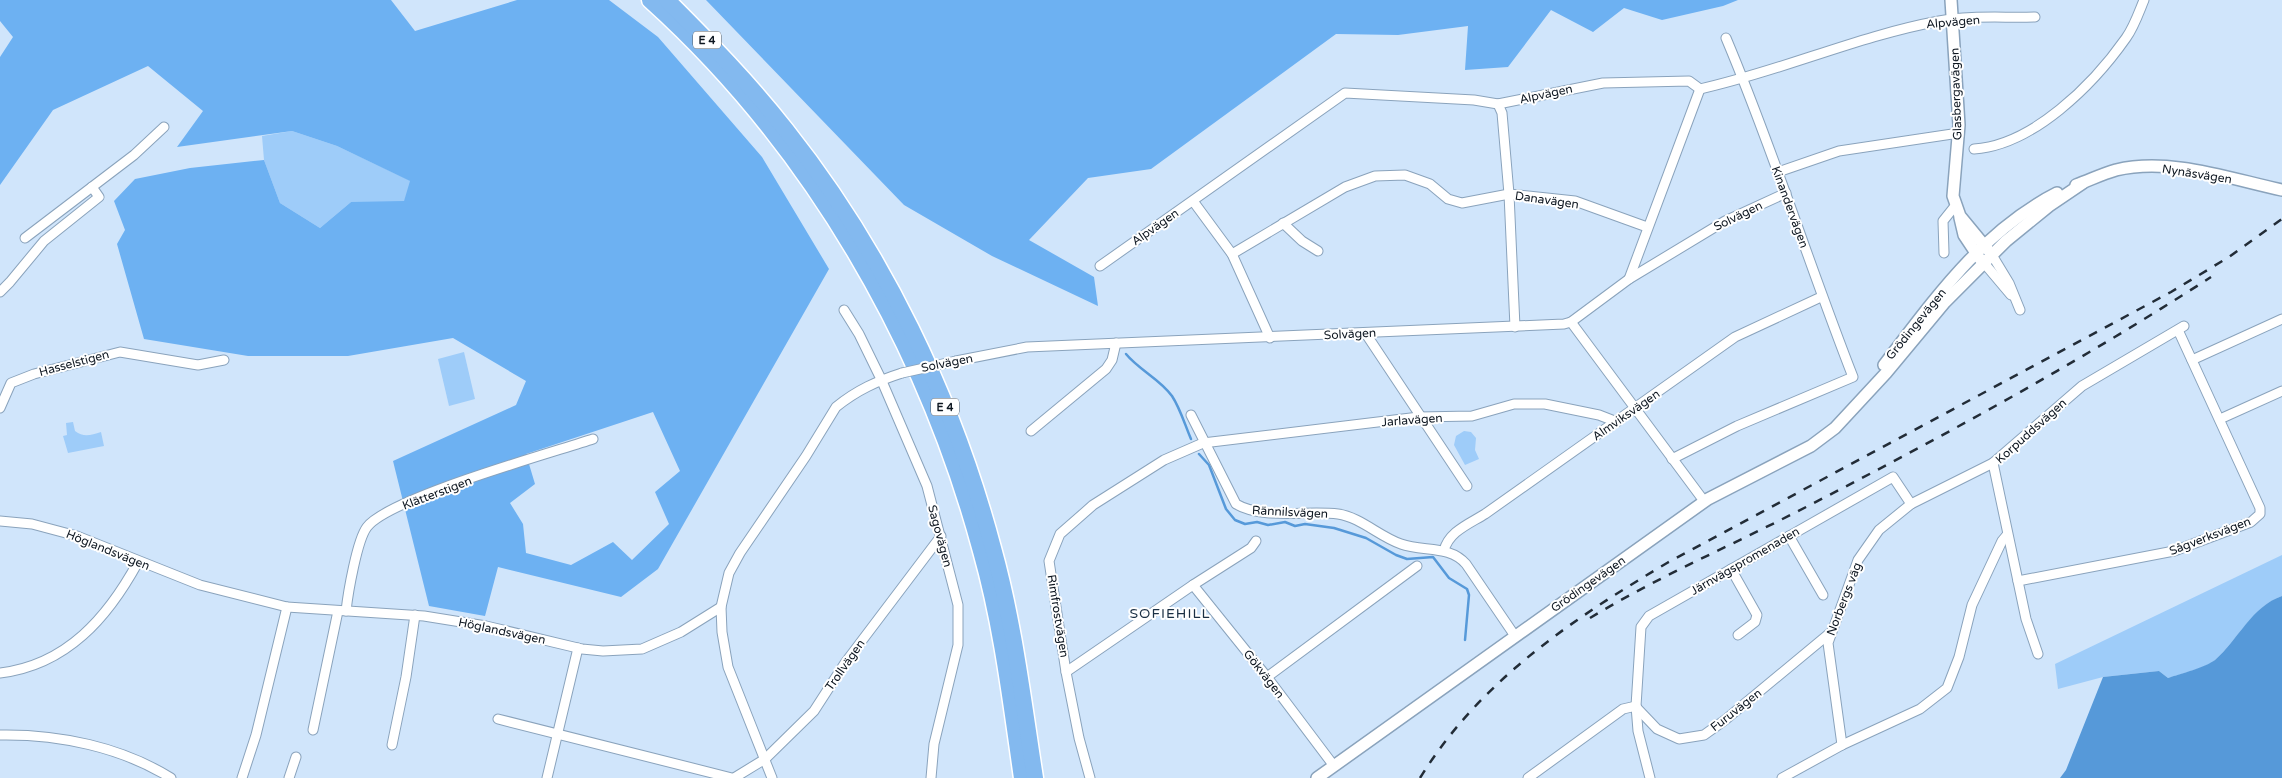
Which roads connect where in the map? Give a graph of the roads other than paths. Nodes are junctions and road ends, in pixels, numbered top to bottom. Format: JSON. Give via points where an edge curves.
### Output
{"nodes":[{"id":1,"x":650,"y":0,"type":"edge"},
{"id":2,"x":667,"y":0,"type":"edge"},
{"id":3,"x":1951,"y":0,"type":"edge"},
{"id":4,"x":2144,"y":0,"type":"edge"},
{"id":5,"x":2035,"y":17,"type":"dead end"},
{"id":6,"x":1952,"y":20,"type":"junction"},
{"id":7,"x":1726,"y":38,"type":"dead end"},
{"id":8,"x":1744,"y":79,"type":"junction"},
{"id":9,"x":1700,"y":90,"type":"junction"},
{"id":10,"x":1498,"y":104,"type":"junction"},
{"id":11,"x":164,"y":127,"type":"dead end"},
{"id":12,"x":1959,"y":133,"type":"junction"},
{"id":13,"x":1974,"y":150,"type":"dead end"},
{"id":14,"x":1778,"y":172,"type":"junction"},
{"id":15,"x":2083,"y":182,"type":"junction"},
{"id":16,"x":92,"y":187,"type":"junction"},
{"id":17,"x":2282,"y":190,"type":"edge"},
{"id":18,"x":1786,"y":193,"type":"junction"},
{"id":19,"x":1509,"y":194,"type":"junction"},
{"id":20,"x":1193,"y":201,"type":"junction"},
{"id":21,"x":1958,"y":211,"type":"junction"},
{"id":22,"x":1283,"y":223,"type":"junction"},
{"id":23,"x":1647,"y":227,"type":"junction"},
{"id":24,"x":25,"y":238,"type":"dead end"},
{"id":25,"x":1980,"y":249,"type":"junction"},
{"id":26,"x":1318,"y":251,"type":"dead end"},
{"id":27,"x":1944,"y":253,"type":"dead end"},
{"id":28,"x":1232,"y":254,"type":"junction"},
{"id":29,"x":1988,"y":260,"type":"junction"},
{"id":30,"x":1100,"y":266,"type":"dead end"},
{"id":31,"x":1629,"y":278,"type":"junction"},
{"id":32,"x":0,"y":292,"type":"edge"},
{"id":33,"x":1821,"y":297,"type":"junction"},
{"id":34,"x":844,"y":310,"type":"dead end"},
{"id":35,"x":2020,"y":310,"type":"dead end"},
{"id":36,"x":2282,"y":319,"type":"edge"},
{"id":37,"x":1571,"y":322,"type":"junction"},
{"id":38,"x":1515,"y":327,"type":"junction"},
{"id":39,"x":2181,"y":328,"type":"joint"},
{"id":40,"x":1366,"y":334,"type":"junction"},
{"id":41,"x":1270,"y":338,"type":"junction"},
{"id":42,"x":1116,"y":343,"type":"junction"},
{"id":43,"x":224,"y":360,"type":"dead end"},
{"id":44,"x":2192,"y":360,"type":"junction"},
{"id":45,"x":881,"y":379,"type":"junction"},
{"id":46,"x":2282,"y":392,"type":"edge"},
{"id":47,"x":1862,"y":399,"type":"junction"},
{"id":48,"x":0,"y":408,"type":"edge"},
{"id":49,"x":1635,"y":409,"type":"junction"},
{"id":50,"x":1191,"y":416,"type":"dead end"},
{"id":51,"x":1419,"y":417,"type":"junction"},
{"id":52,"x":2220,"y":419,"type":"junction"},
{"id":53,"x":1617,"y":422,"type":"junction"},
{"id":54,"x":1031,"y":431,"type":"dead end"},
{"id":55,"x":593,"y":440,"type":"dead end"},
{"id":56,"x":1203,"y":443,"type":"junction"},
{"id":57,"x":1672,"y":459,"type":"junction"},
{"id":58,"x":1993,"y":463,"type":"junction"},
{"id":59,"x":1467,"y":486,"type":"dead end"},
{"id":60,"x":1704,"y":502,"type":"junction"},
{"id":61,"x":1911,"y":504,"type":"junction"},
{"id":62,"x":0,"y":521,"type":"edge"},
{"id":63,"x":2007,"y":535,"type":"junction"},
{"id":64,"x":941,"y":536,"type":"junction"},
{"id":65,"x":1789,"y":536,"type":"junction"},
{"id":66,"x":1256,"y":541,"type":"dead end"},
{"id":67,"x":1444,"y":551,"type":"junction"},
{"id":68,"x":138,"y":562,"type":"junction"},
{"id":69,"x":1417,"y":566,"type":"dead end"},
{"id":70,"x":1730,"y":570,"type":"junction"},
{"id":71,"x":2018,"y":581,"type":"junction"},
{"id":72,"x":1193,"y":585,"type":"junction"},
{"id":73,"x":1823,"y":595,"type":"dead end"},
{"id":74,"x":287,"y":607,"type":"junction"},
{"id":75,"x":721,"y":608,"type":"junction"},
{"id":76,"x":342,"y":611,"type":"junction"},
{"id":77,"x":415,"y":615,"type":"junction"},
{"id":78,"x":1830,"y":633,"type":"junction"},
{"id":79,"x":1738,"y":635,"type":"dead end"},
{"id":80,"x":1515,"y":636,"type":"junction"},
{"id":81,"x":578,"y":648,"type":"junction"},
{"id":82,"x":2038,"y":654,"type":"dead end"},
{"id":83,"x":1066,"y":672,"type":"junction"},
{"id":84,"x":0,"y":673,"type":"edge"},
{"id":85,"x":1267,"y":676,"type":"junction"},
{"id":86,"x":1636,"y":706,"type":"junction"},
{"id":87,"x":498,"y":719,"type":"dead end"},
{"id":88,"x":313,"y":730,"type":"dead end"},
{"id":89,"x":557,"y":734,"type":"junction"},
{"id":90,"x":0,"y":735,"type":"edge"},
{"id":91,"x":392,"y":745,"type":"dead end"},
{"id":92,"x":1842,"y":745,"type":"junction"},
{"id":93,"x":296,"y":758,"type":"dead end"},
{"id":94,"x":765,"y":759,"type":"junction"},
{"id":95,"x":1334,"y":766,"type":"junction"},
{"id":96,"x":172,"y":778,"type":"edge"},
{"id":97,"x":242,"y":778,"type":"edge"},
{"id":98,"x":289,"y":778,"type":"edge"},
{"id":99,"x":547,"y":778,"type":"edge"},
{"id":100,"x":733,"y":778,"type":"edge"},
{"id":101,"x":772,"y":778,"type":"edge"},
{"id":102,"x":931,"y":778,"type":"edge"},
{"id":103,"x":1022,"y":778,"type":"edge"},
{"id":104,"x":1035,"y":778,"type":"edge"},
{"id":105,"x":1090,"y":778,"type":"edge"},
{"id":106,"x":1317,"y":778,"type":"edge"},
{"id":107,"x":1528,"y":778,"type":"edge"},
{"id":108,"x":1650,"y":778,"type":"edge"},
{"id":109,"x":1782,"y":778,"type":"edge"}],
"edges":[{"from":1,"to":103,"type":"highway","number":"E 4","via":[[715,66],[775,135],[852,247],[906,347],[942,432],[982,553],[1004,655]]},
{"from":2,"to":104,"type":"highway","number":"E 4","via":[[726,59],[787,131],[837,200],[916,339],[959,440],[993,548],[1016,650]]},
{"from":3,"to":6,"type":"street","name":"Glasbergavägen"},
{"from":4,"to":13,"type":"street","via":[[2127,36],[2087,87],[2031,129],[1992,148]]},
{"from":5,"to":6,"type":"street","name":"Alpvägen"},
{"from":6,"to":8,"type":"street","name":"Alpvägen","via":[[1891,33]]},
{"from":6,"to":12,"type":"street","name":"Glasbergavägen"},
{"from":7,"to":8,"type":"street","name":"Kinandervägen"},
{"from":8,"to":9,"type":"street","name":"Alpvägen"},
{"from":8,"to":14,"type":"street","name":"Kinandervägen"},
{"from":9,"to":10,"type":"street","name":"Alpvägen","via":[[1689,81],[1604,84]]},
{"from":9,"to":23,"type":"street"},
{"from":10,"to":19,"type":"street","via":[[1502,113]]},
{"from":10,"to":20,"type":"street","name":"Alpvägen","via":[[1345,93]]},
{"from":11,"to":16,"type":"street"},
{"from":12,"to":14,"type":"street","via":[[1840,151]]},
{"from":12,"to":21,"type":"street","name":"Glasbergavägen","via":[[1952,187]]},
{"from":14,"to":18,"type":"street","name":"Kinandervägen"},
{"from":15,"to":17,"type":"street","name":"Nynäsvägen","via":[[2116,170],[2160,167]]},
{"from":15,"to":25,"type":"street","name":"Nynäsvägen","via":[[2027,210]]},
{"from":15,"to":29,"type":"street","name":"Nynäsvägen","via":[[2030,220]]},
{"from":16,"to":24,"type":"street"},
{"from":16,"to":32,"type":"street","via":[[99,198],[44,240]]},
{"from":18,"to":31,"type":"street","name":"Solvägen","via":[[1725,220]]},
{"from":18,"to":33,"type":"street","name":"Kinandervägen"},
{"from":19,"to":22,"type":"street","name":"Danavägen","via":[[1462,203],[1448,199],[1430,184],[1405,174],[1375,176],[1345,186]]},
{"from":19,"to":23,"type":"street","name":"Danavägen","via":[[1575,201]]},
{"from":19,"to":38,"type":"street"},
{"from":20,"to":28,"type":"street"},
{"from":20,"to":30,"type":"street","name":"Alpvägen"},
{"from":21,"to":25,"type":"street"},
{"from":21,"to":27,"type":"street","via":[[1943,221]]},
{"from":22,"to":26,"type":"street"},
{"from":22,"to":28,"type":"street","name":"Danavägen"},
{"from":23,"to":31,"type":"street"},
{"from":25,"to":29,"type":"street"},
{"from":25,"to":47,"type":"street","name":"Grödingevägen","via":[[1924,311]]},
{"from":28,"to":41,"type":"street"},
{"from":29,"to":35,"type":"street","via":[[2009,283]]},
{"from":29,"to":47,"type":"street","name":"Grödingevägen","via":[[1945,302]]},
{"from":31,"to":37,"type":"street","name":"Solvägen"},
{"from":33,"to":49,"type":"street","name":"Almviksvägen","via":[[1735,337]]},
{"from":33,"to":57,"type":"street","name":"Kinandervägen","via":[[1853,377],[1737,426]]},
{"from":34,"to":45,"type":"street","name":"Sagovägen","via":[[860,334]]},
{"from":36,"to":44,"type":"street"},
{"from":37,"to":38,"type":"street","name":"Solvägen"},
{"from":37,"to":49,"type":"street"},
{"from":38,"to":40,"type":"street","name":"Solvägen"},
{"from":39,"to":44,"type":"street","name":"Sågverksvägen"},
{"from":39,"to":58,"type":"street","name":"Korpuddsvägen","via":[[2082,386]]},
{"from":40,"to":41,"type":"street","name":"Solvägen"},
{"from":40,"to":51,"type":"street"},
{"from":41,"to":42,"type":"street","name":"Solvägen"},
{"from":42,"to":45,"type":"street","name":"Solvägen","bridge":true,"via":[[1027,347]]},
{"from":42,"to":54,"type":"street","via":[[1106,369]]},
{"from":43,"to":48,"type":"street","name":"Hasselstigen","via":[[198,365],[120,352],[34,374],[11,384]]},
{"from":44,"to":52,"type":"street","name":"Sågverksvägen"},
{"from":45,"to":64,"type":"street","name":"Sagovägen","via":[[927,486]]},
{"from":45,"to":75,"type":"street","via":[[854,392],[836,407],[740,553],[729,573]]},
{"from":46,"to":52,"type":"street"},
{"from":47,"to":60,"type":"street","name":"Grödingevägen","via":[[1835,428],[1811,446]]},
{"from":49,"to":53,"type":"street","name":"Almviksvägen"},
{"from":49,"to":57,"type":"street"},
{"from":50,"to":56,"type":"street","name":"Rännilsvägen"},
{"from":51,"to":53,"type":"street","name":"Jarlavägen","via":[[1472,416],[1514,404],[1545,404]]},
{"from":51,"to":56,"type":"street","name":"Jarlavägen"},
{"from":51,"to":59,"type":"street"},
{"from":52,"to":71,"type":"street","name":"Sågverksvägen","via":[[2260,508],[2260,514],[2251,522],[2174,551]]},
{"from":53,"to":67,"type":"street","name":"Almviksvägen","via":[[1452,534]]},
{"from":55,"to":76,"type":"street","name":"Klätterstigen","via":[[415,499],[374,520],[362,537]]},
{"from":56,"to":67,"type":"street","name":"Rännilsvägen","via":[[1236,504],[1245,510],[1340,514],[1402,544]]},
{"from":56,"to":83,"type":"street","name":"Rimfrostvägen","via":[[1164,460],[1093,505],[1060,534],[1049,561]]},
{"from":57,"to":60,"type":"street"},
{"from":58,"to":61,"type":"street","name":"Norbergs väg"},
{"from":58,"to":63,"type":"street","name":"Korpuddsvägen"},
{"from":60,"to":80,"type":"street","name":"Grödingevägen"},
{"from":61,"to":65,"type":"street","name":"Järnvägspromenaden","via":[[1893,477]]},
{"from":61,"to":78,"type":"street","name":"Norbergs väg","via":[[1879,530],[1858,560]]},
{"from":62,"to":68,"type":"street","name":"Höglandsvägen","via":[[32,524],[77,536]]},
{"from":63,"to":71,"type":"street","name":"Korpuddsvägen"},
{"from":63,"to":92,"type":"street","via":[[1972,605],[1948,688],[1920,709]]},
{"from":64,"to":94,"type":"street","name":"Trollvägen","via":[[845,663],[814,711]]},
{"from":64,"to":102,"type":"street","name":"Sagovägen","via":[[958,604],[958,645],[934,744]]},
{"from":65,"to":70,"type":"street","name":"Järnvägspromenaden"},
{"from":65,"to":73,"type":"street"},
{"from":66,"to":72,"type":"street","via":[[1251,548]]},
{"from":67,"to":80,"type":"street","name":"Rännilsvägen","via":[[1462,559]]},
{"from":68,"to":74,"type":"street","name":"Höglandsvägen","via":[[200,585]]},
{"from":68,"to":84,"type":"street","via":[[121,594],[98,622],[58,654],[21,670]]},
{"from":69,"to":85,"type":"street"},
{"from":70,"to":79,"type":"street","via":[[1757,615],[1755,622]]},
{"from":70,"to":86,"type":"street","name":"Järnvägspromenaden","via":[[1649,616],[1641,627]]},
{"from":71,"to":82,"type":"street","name":"Korpuddsvägen","via":[[2032,642]]},
{"from":72,"to":83,"type":"street"},
{"from":72,"to":85,"type":"street","name":"Gökvägen"},
{"from":74,"to":76,"type":"street","name":"Höglandsvägen"},
{"from":74,"to":97,"type":"street","via":[[256,735]]},
{"from":75,"to":81,"type":"street","name":"Höglandsvägen","via":[[681,632],[642,649],[603,651]]},
{"from":75,"to":94,"type":"street","via":[[728,667]]},
{"from":76,"to":77,"type":"street","name":"Höglandsvägen"},
{"from":76,"to":88,"type":"street","name":"Klätterstigen"},
{"from":77,"to":81,"type":"street","name":"Höglandsvägen","via":[[486,626]]},
{"from":77,"to":91,"type":"street"},
{"from":78,"to":86,"type":"street","name":"Furuvägen","via":[[1704,734],[1679,739],[1656,729]]},
{"from":78,"to":92,"type":"street","name":"Norbergs väg","via":[[1828,643]]},
{"from":80,"to":95,"type":"street","name":"Grödingevägen"},
{"from":81,"to":89,"type":"street"},
{"from":83,"to":105,"type":"street","name":"Rimfrostvägen"},
{"from":85,"to":95,"type":"street","name":"Gökvägen"},
{"from":86,"to":107,"type":"street","via":[[1623,709]]},
{"from":86,"to":108,"type":"street","name":"Järnvägspromenaden","via":[[1638,731]]},
{"from":87,"to":89,"type":"street","name":"Trollvägen"},
{"from":89,"to":99,"type":"street"},
{"from":89,"to":100,"type":"street","name":"Trollvägen"},
{"from":90,"to":96,"type":"street","via":[[78,742],[122,753]]},
{"from":92,"to":109,"type":"street"},
{"from":93,"to":98,"type":"street"},
{"from":94,"to":100,"type":"street","name":"Trollvägen"},
{"from":94,"to":101,"type":"street"},
{"from":95,"to":106,"type":"street","name":"Grödingevägen"}]}
